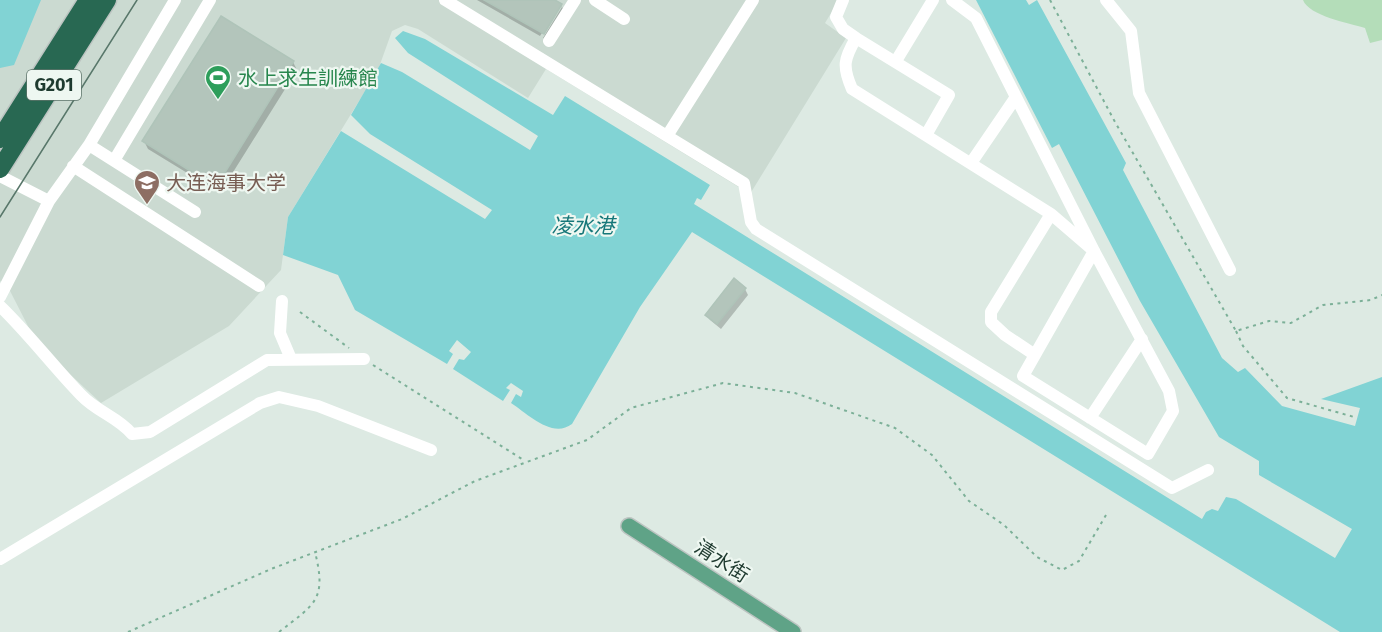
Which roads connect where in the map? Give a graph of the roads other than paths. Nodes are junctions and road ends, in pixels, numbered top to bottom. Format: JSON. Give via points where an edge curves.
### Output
{"nodes":[{"id":1,"x":88,"y":0,"type":"edge"},
{"id":2,"x":107,"y":0,"type":"edge"},
{"id":3,"x":175,"y":0,"type":"edge"},
{"id":4,"x":210,"y":0,"type":"edge"},
{"id":5,"x":445,"y":0,"type":"edge"},
{"id":6,"x":575,"y":0,"type":"edge"},
{"id":7,"x":595,"y":0,"type":"edge"},
{"id":8,"x":753,"y":0,"type":"edge"},
{"id":9,"x":843,"y":0,"type":"edge"},
{"id":10,"x":933,"y":0,"type":"edge"},
{"id":11,"x":952,"y":0,"type":"edge"},
{"id":12,"x":1106,"y":0,"type":"edge"},
{"id":13,"x":624,"y":19,"type":"dead end"},
{"id":14,"x":856,"y":38,"type":"junction"},
{"id":15,"x":549,"y":41,"type":"dead end"},
{"id":16,"x":896,"y":61,"type":"junction"},
{"id":17,"x":1016,"y":97,"type":"junction"},
{"id":18,"x":26,"y":99,"type":"junction"},
{"id":19,"x":0,"y":117,"type":"edge"},
{"id":20,"x":926,"y":135,"type":"junction"},
{"id":21,"x":667,"y":136,"type":"junction"},
{"id":22,"x":0,"y":139,"type":"edge"},
{"id":23,"x":89,"y":145,"type":"junction"},
{"id":24,"x":114,"y":159,"type":"junction"},
{"id":25,"x":971,"y":164,"type":"junction"},
{"id":26,"x":73,"y":166,"type":"junction"},
{"id":27,"x":0,"y":169,"type":"edge"},
{"id":28,"x":0,"y":176,"type":"edge"},
{"id":29,"x":49,"y":201,"type":"junction"},
{"id":30,"x":195,"y":212,"type":"dead end"},
{"id":31,"x":1051,"y":214,"type":"junction"},
{"id":32,"x":1094,"y":251,"type":"junction"},
{"id":33,"x":1230,"y":270,"type":"dead end"},
{"id":34,"x":259,"y":286,"type":"dead end"},
{"id":35,"x":0,"y":297,"type":"edge"},
{"id":36,"x":282,"y":301,"type":"dead end"},
{"id":37,"x":0,"y":306,"type":"edge"},
{"id":38,"x":1142,"y":339,"type":"junction"},
{"id":39,"x":1035,"y":355,"type":"junction"},
{"id":40,"x":291,"y":359,"type":"junction"},
{"id":41,"x":364,"y":359,"type":"road end"},
{"id":42,"x":1090,"y":418,"type":"junction"},
{"id":43,"x":431,"y":450,"type":"dead end"},
{"id":44,"x":1208,"y":470,"type":"dead end"},
{"id":45,"x":629,"y":526,"type":"dead end"},
{"id":46,"x":0,"y":560,"type":"edge"},
{"id":47,"x":792,"y":632,"type":"edge"}],
"edges":[{"from":1,"to":18,"type":"highway","number":"G201"},
{"from":2,"to":27,"type":"highway","number":"G201"},
{"from":3,"to":23,"type":"street"},
{"from":4,"to":24,"type":"street"},
{"from":5,"to":21,"type":"street"},
{"from":6,"to":15,"type":"street"},
{"from":7,"to":13,"type":"street"},
{"from":8,"to":21,"type":"street"},
{"from":9,"to":14,"type":"street","via":[[837,17],[843,29]]},
{"from":10,"to":16,"type":"street"},
{"from":11,"to":17,"type":"street","via":[[976,18]]},
{"from":12,"to":33,"type":"street","via":[[1131,31],[1139,93]]},
{"from":14,"to":16,"type":"street"},
{"from":14,"to":20,"type":"street","via":[[844,71],[852,89]]},
{"from":16,"to":20,"type":"street","via":[[949,95]]},
{"from":17,"to":25,"type":"street"},
{"from":17,"to":32,"type":"street"},
{"from":18,"to":19,"type":"highway"},
{"from":18,"to":22,"type":"highway","number":"G201"},
{"from":20,"to":25,"type":"street"},
{"from":21,"to":44,"type":"street","via":[[744,183],[751,222],[756,229],[1172,488]]},
{"from":23,"to":24,"type":"street"},
{"from":23,"to":26,"type":"street"},
{"from":24,"to":30,"type":"street"},
{"from":25,"to":31,"type":"street"},
{"from":26,"to":29,"type":"street"},
{"from":26,"to":34,"type":"street"},
{"from":28,"to":29,"type":"street"},
{"from":29,"to":35,"type":"street"},
{"from":31,"to":32,"type":"street"},
{"from":31,"to":39,"type":"street","via":[[991,312],[991,322]]},
{"from":32,"to":38,"type":"street"},
{"from":32,"to":39,"type":"street"},
{"from":36,"to":40,"type":"street","via":[[280,333]]},
{"from":37,"to":40,"type":"street","via":[[88,402],[122,422],[132,434],[150,432],[267,360]]},
{"from":38,"to":42,"type":"street"},
{"from":38,"to":42,"type":"street","via":[[1173,402],[1173,411],[1148,454]]},
{"from":39,"to":42,"type":"street","via":[[1023,376]]},
{"from":40,"to":41,"type":"street"},
{"from":43,"to":46,"type":"street","via":[[318,406],[279,397],[260,403]]},
{"from":45,"to":47,"type":"main road","name":"清水街"}]}
